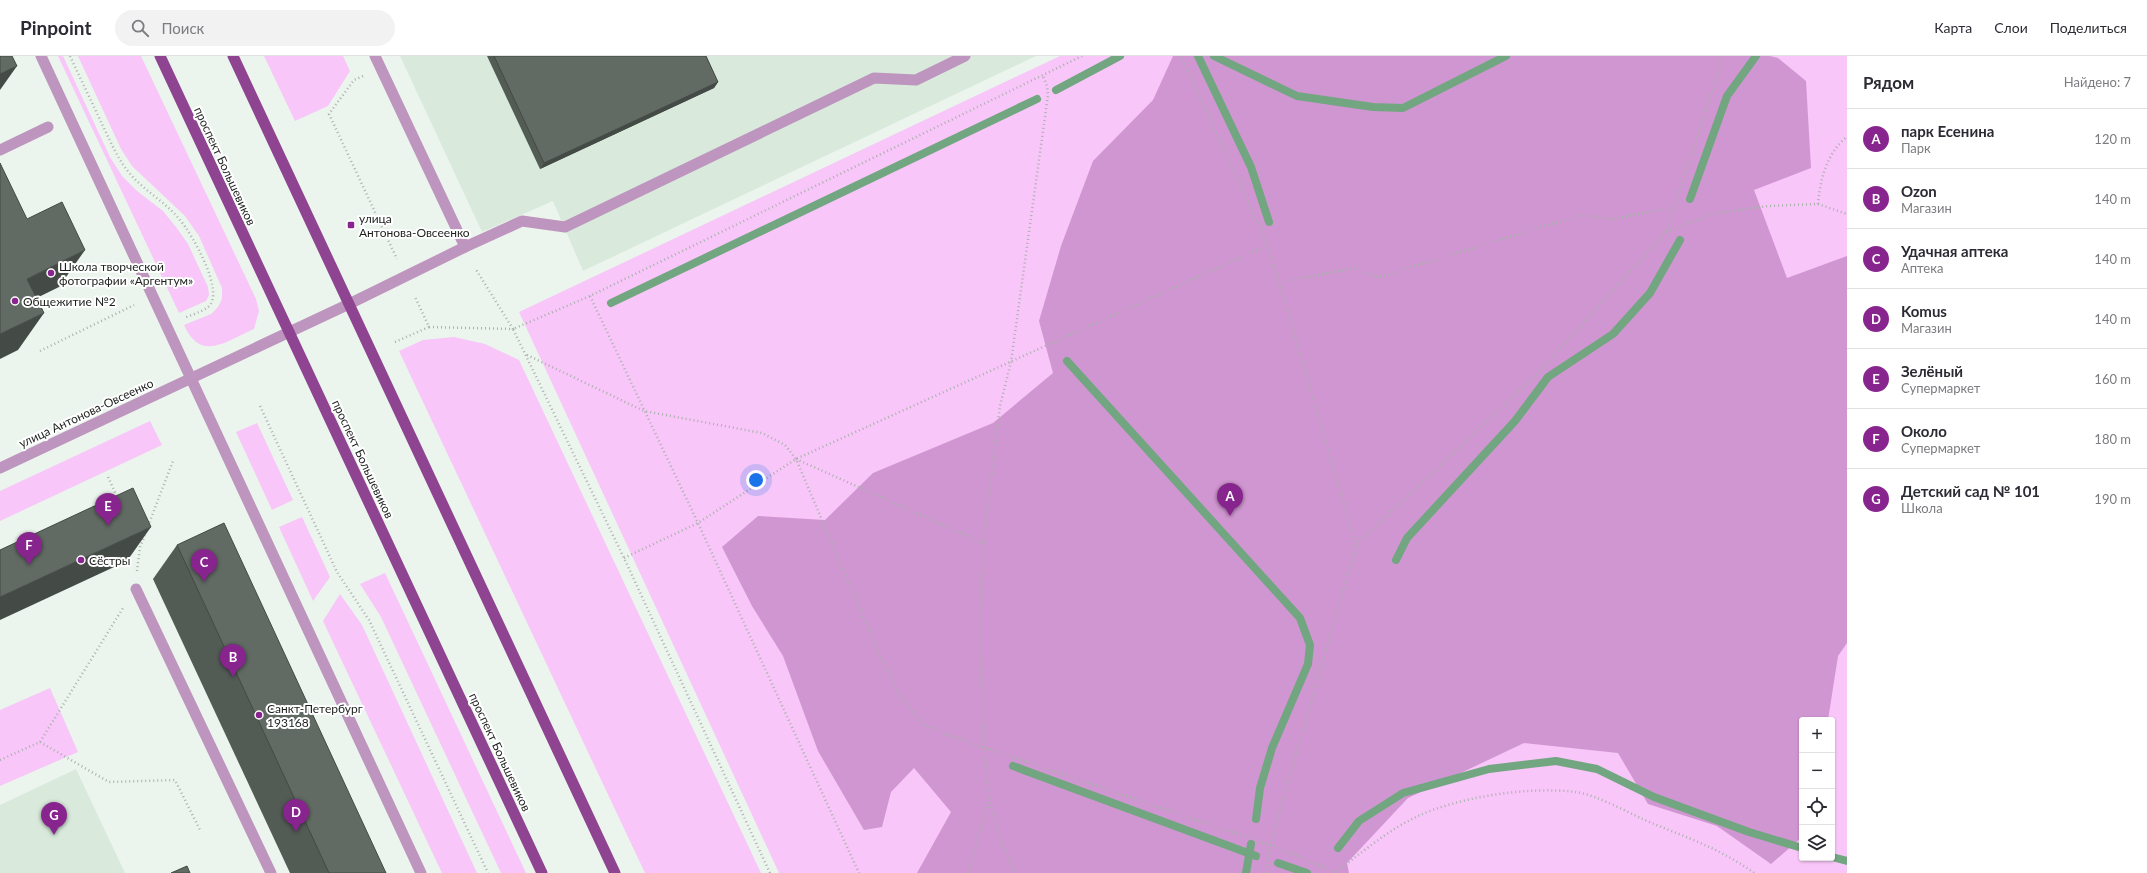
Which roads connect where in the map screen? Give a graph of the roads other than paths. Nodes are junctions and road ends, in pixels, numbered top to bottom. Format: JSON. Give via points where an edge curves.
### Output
{"nodes":[{"id":1,"x":41,"y":56,"type":"edge"},
{"id":2,"x":160,"y":56,"type":"edge"},
{"id":3,"x":232,"y":56,"type":"edge"},
{"id":4,"x":375,"y":56,"type":"edge"},
{"id":5,"x":965,"y":56,"type":"edge"},
{"id":6,"x":48,"y":126,"type":"dead end"},
{"id":7,"x":0,"y":150,"type":"edge"},
{"id":8,"x":465,"y":247,"type":"junction"},
{"id":9,"x":349,"y":304,"type":"junction"},
{"id":10,"x":289,"y":332,"type":"junction"},
{"id":11,"x":191,"y":379,"type":"junction"},
{"id":12,"x":0,"y":468,"type":"edge"},
{"id":13,"x":136,"y":589,"type":"road end"},
{"id":14,"x":271,"y":873,"type":"edge"},
{"id":15,"x":422,"y":873,"type":"edge"},
{"id":16,"x":542,"y":873,"type":"edge"},
{"id":17,"x":615,"y":873,"type":"edge"}],
"edges":[{"from":1,"to":11,"type":"street"},
{"from":2,"to":10,"type":"main road","name":"проспект Большевиков"},
{"from":3,"to":9,"type":"main road"},
{"from":4,"to":8,"type":"street"},
{"from":5,"to":8,"type":"street","name":"улица Антонова-Овсеенко","via":[[916,80],[874,78],[565,227],[522,221]]},
{"from":6,"to":7,"type":"street"},
{"from":8,"to":9,"type":"street","name":"улица Антонова-Овсеенко"},
{"from":9,"to":10,"type":"street","name":"улица Антонова-Овсеенко"},
{"from":9,"to":17,"type":"main road"},
{"from":10,"to":11,"type":"street","name":"улица Антонова-Овсеенко"},
{"from":10,"to":16,"type":"main road","name":"проспект Большевиков"},
{"from":11,"to":12,"type":"street","name":"улица Антонова-Овсеенко"},
{"from":11,"to":15,"type":"street"},
{"from":13,"to":14,"type":"street"}]}
